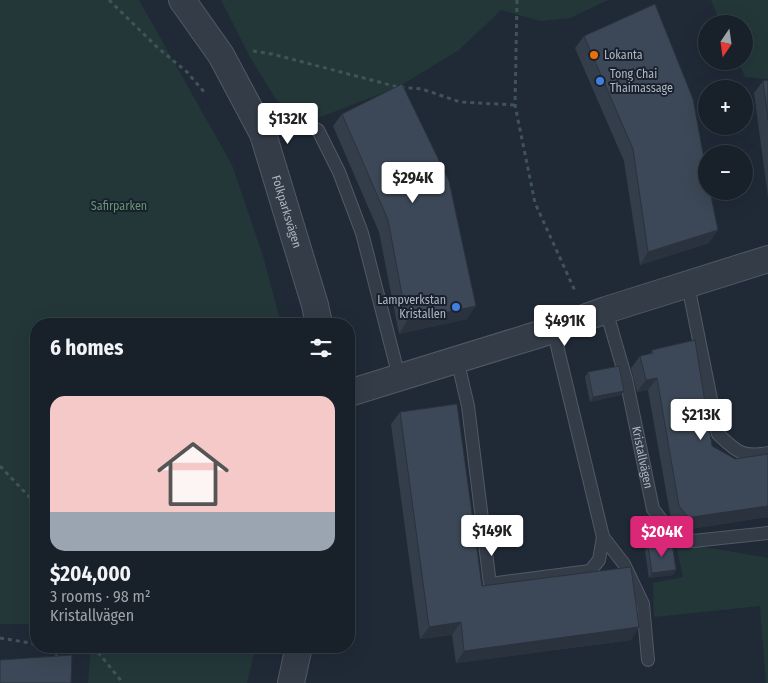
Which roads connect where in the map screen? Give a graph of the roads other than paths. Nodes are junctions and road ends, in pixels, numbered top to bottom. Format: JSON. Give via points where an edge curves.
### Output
{"nodes":[{"id":1,"x":182,"y":0,"type":"edge"},
{"id":2,"x":256,"y":121,"type":"junction"},
{"id":3,"x":768,"y":259,"type":"edge"},
{"id":4,"x":688,"y":286,"type":"junction"},
{"id":5,"x":606,"y":310,"type":"junction"},
{"id":6,"x":318,"y":318,"type":"edge"},
{"id":7,"x":553,"y":329,"type":"junction"},
{"id":8,"x":457,"y":359,"type":"junction"},
{"id":9,"x":399,"y":377,"type":"junction"},
{"id":10,"x":355,"y":391,"type":"edge"},
{"id":11,"x":768,"y":452,"type":"edge"},
{"id":12,"x":768,"y":533,"type":"edge"},
{"id":13,"x":603,"y":537,"type":"junction"},
{"id":14,"x":297,"y":653,"type":"edge"},
{"id":15,"x":648,"y":660,"type":"dead end"},
{"id":16,"x":291,"y":683,"type":"edge"}],
"edges":[{"from":1,"to":2,"type":"street","name":"Folkparksvägen","via":[[221,55]]},
{"from":2,"to":6,"type":"street","name":"Folkparksvägen","via":[[263,134]]},
{"from":2,"to":9,"type":"lane","via":[[273,115],[283,116],[318,130],[339,172],[362,233]]},
{"from":3,"to":4,"type":"street"},
{"from":4,"to":5,"type":"street"},
{"from":4,"to":11,"type":"lane","via":[[718,434],[735,450],[754,455]]},
{"from":5,"to":7,"type":"street"},
{"from":5,"to":12,"type":"lane","name":"Kristallvägen","via":[[626,379],[653,509],[673,535],[693,541]]},
{"from":7,"to":8,"type":"street"},
{"from":7,"to":13,"type":"lane"},
{"from":8,"to":9,"type":"street"},
{"from":8,"to":13,"type":"lane","via":[[468,406],[490,584],[590,571],[599,560]]},
{"from":9,"to":10,"type":"street"},
{"from":13,"to":15,"type":"lane","via":[[624,564],[643,604]]},
{"from":14,"to":16,"type":"street"}]}
